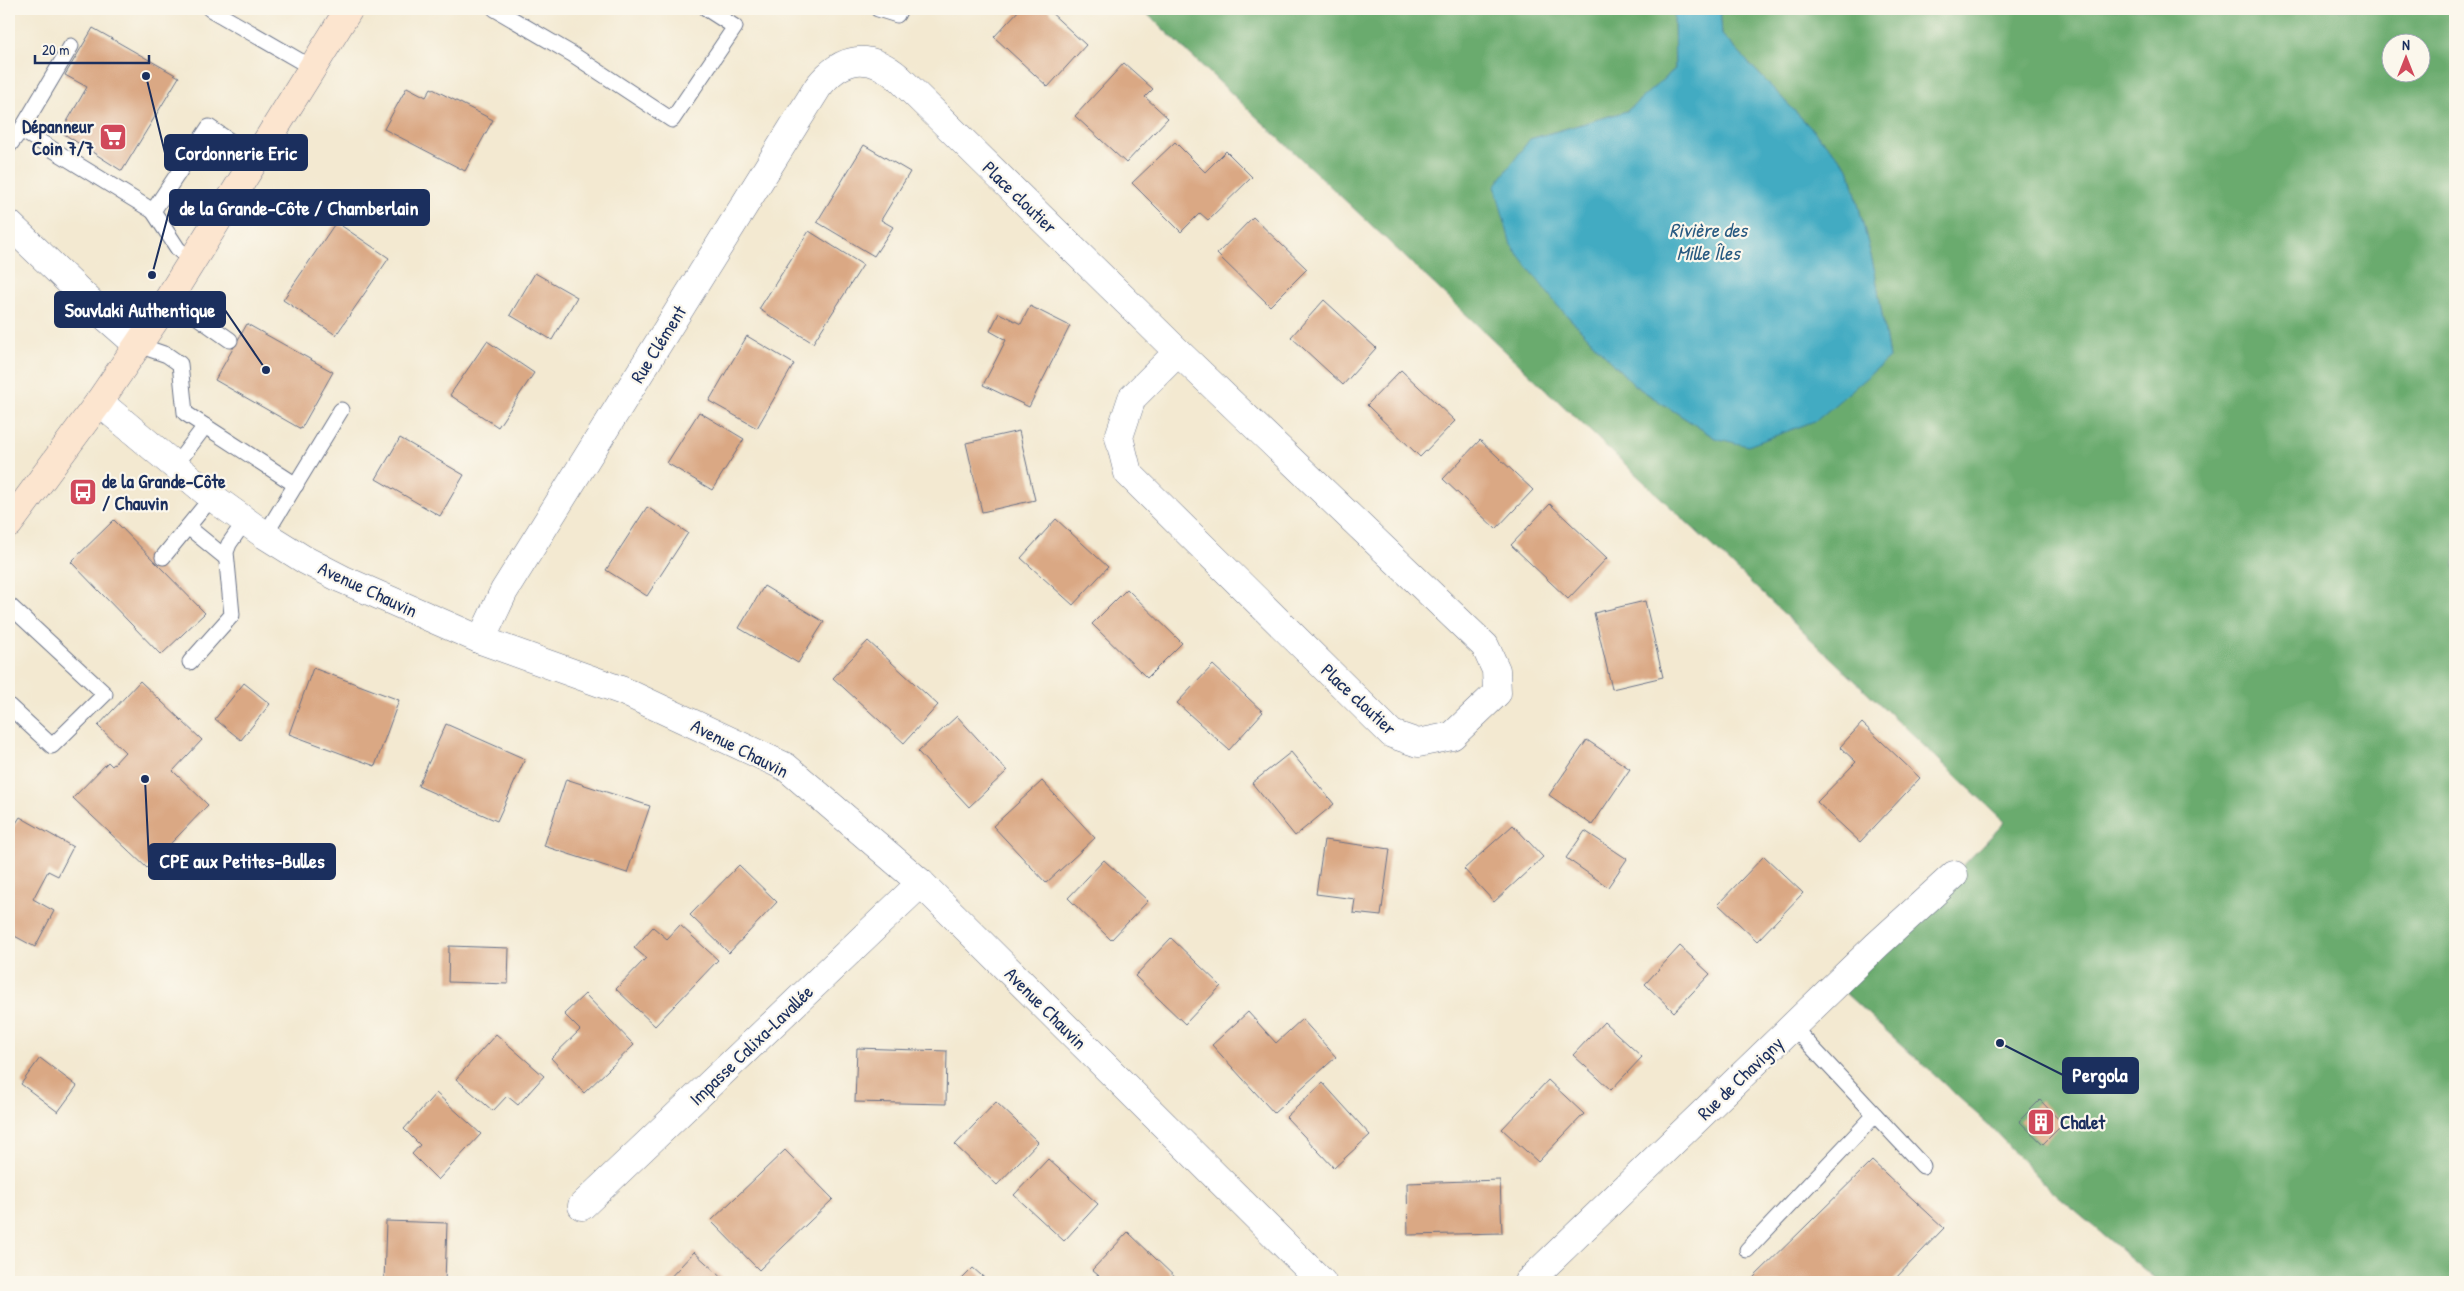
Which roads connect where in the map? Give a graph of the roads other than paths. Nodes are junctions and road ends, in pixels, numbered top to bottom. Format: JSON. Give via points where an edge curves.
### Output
{"nodes":[{"id":1,"x":210,"y":9,"type":"edge"},
{"id":2,"x":348,"y":9,"type":"edge"},
{"id":3,"x":495,"y":9,"type":"edge"},
{"id":4,"x":707,"y":9,"type":"edge"},
{"id":5,"x":878,"y":9,"type":"edge"},
{"id":6,"x":900,"y":9,"type":"edge"},
{"id":7,"x":71,"y":46,"type":"dead end"},
{"id":8,"x":851,"y":60,"type":"joint"},
{"id":9,"x":314,"y":69,"type":"junction"},
{"id":10,"x":21,"y":130,"type":"junction"},
{"id":11,"x":9,"y":146,"type":"edge"},
{"id":12,"x":257,"y":160,"type":"junction"},
{"id":13,"x":154,"y":211,"type":"junction"},
{"id":14,"x":9,"y":224,"type":"edge"},
{"id":15,"x":192,"y":261,"type":"junction"},
{"id":16,"x":170,"y":297,"type":"junction"},
{"id":17,"x":230,"y":340,"type":"dead end"},
{"id":18,"x":138,"y":345,"type":"junction"},
{"id":19,"x":1178,"y":352,"type":"junction"},
{"id":20,"x":99,"y":402,"type":"junction"},
{"id":21,"x":341,"y":410,"type":"dead end"},
{"id":22,"x":205,"y":426,"type":"junction"},
{"id":23,"x":175,"y":466,"type":"junction"},
{"id":24,"x":296,"y":485,"type":"junction"},
{"id":25,"x":212,"y":497,"type":"junction"},
{"id":26,"x":9,"y":524,"type":"edge"},
{"id":27,"x":188,"y":527,"type":"junction"},
{"id":28,"x":255,"y":528,"type":"junction"},
{"id":29,"x":163,"y":557,"type":"dead end"},
{"id":30,"x":226,"y":558,"type":"junction"},
{"id":31,"x":9,"y":606,"type":"edge"},
{"id":32,"x":481,"y":640,"type":"junction"},
{"id":33,"x":190,"y":662,"type":"dead end"},
{"id":34,"x":9,"y":706,"type":"edge"},
{"id":35,"x":1954,"y":875,"type":"dead end"},
{"id":36,"x":921,"y":884,"type":"junction"},
{"id":37,"x":1793,"y":1027,"type":"junction"},
{"id":38,"x":1875,"y":1115,"type":"junction"},
{"id":39,"x":1923,"y":1166,"type":"dead end"},
{"id":40,"x":582,"y":1206,"type":"dead end"},
{"id":41,"x":1747,"y":1250,"type":"dead end"},
{"id":42,"x":1534,"y":1280,"type":"edge"},
{"id":43,"x":1322,"y":1282,"type":"edge"}],
"edges":[{"from":1,"to":9,"type":"lane"},
{"from":2,"to":9,"type":"main road"},
{"from":3,"to":4,"type":"lane","via":[[572,54],[672,120],[735,27]]},
{"from":5,"to":6,"type":"lane","via":[[897,15]]},
{"from":7,"to":10,"type":"lane"},
{"from":8,"to":19,"type":"street","name":"Place cloutier","via":[[879,64],[894,74]]},
{"from":8,"to":32,"type":"street","name":"Rue Clément","via":[[825,77],[818,86],[504,591]]},
{"from":9,"to":12,"type":"main road"},
{"from":10,"to":11,"type":"lane"},
{"from":10,"to":13,"type":"lane"},
{"from":12,"to":13,"type":"lane","via":[[209,127]]},
{"from":12,"to":15,"type":"main road"},
{"from":13,"to":15,"type":"lane","via":[[178,250]]},
{"from":14,"to":18,"type":"street"},
{"from":15,"to":16,"type":"main road"},
{"from":16,"to":17,"type":"lane"},
{"from":16,"to":18,"type":"main road"},
{"from":18,"to":20,"type":"main road"},
{"from":18,"to":22,"type":"lane","via":[[167,355],[180,364],[185,413]]},
{"from":19,"to":19,"type":"street","name":"Place cloutier","via":[[1485,646],[1496,670],[1496,693],[1452,736],[1418,743],[1392,734],[1128,473],[1119,437],[1132,398]]},
{"from":20,"to":23,"type":"street","name":"Avenue Chauvin"},
{"from":20,"to":26,"type":"main road"},
{"from":21,"to":24,"type":"lane"},
{"from":22,"to":23,"type":"lane"},
{"from":22,"to":24,"type":"lane"},
{"from":23,"to":25,"type":"street","name":"Avenue Chauvin"},
{"from":24,"to":28,"type":"lane"},
{"from":25,"to":27,"type":"lane"},
{"from":25,"to":28,"type":"street","name":"Avenue Chauvin"},
{"from":27,"to":29,"type":"lane"},
{"from":27,"to":30,"type":"lane"},
{"from":28,"to":30,"type":"lane","via":[[229,544]]},
{"from":28,"to":32,"type":"street","name":"Avenue Chauvin","via":[[342,579]]},
{"from":30,"to":33,"type":"lane","via":[[232,615]]},
{"from":31,"to":34,"type":"lane","via":[[104,694],[52,746]]},
{"from":32,"to":36,"type":"street","name":"Avenue Chauvin","via":[[623,691],[786,768]]},
{"from":35,"to":37,"type":"street","name":"Rue de Chavigny"},
{"from":36,"to":40,"type":"street","name":"Impasse Calixa-Lavallée"},
{"from":36,"to":43,"type":"street","name":"Avenue Chauvin"},
{"from":37,"to":38,"type":"lane"},
{"from":37,"to":42,"type":"street","name":"Rue de Chavigny"},
{"from":38,"to":39,"type":"lane"},
{"from":38,"to":41,"type":"lane"}]}
